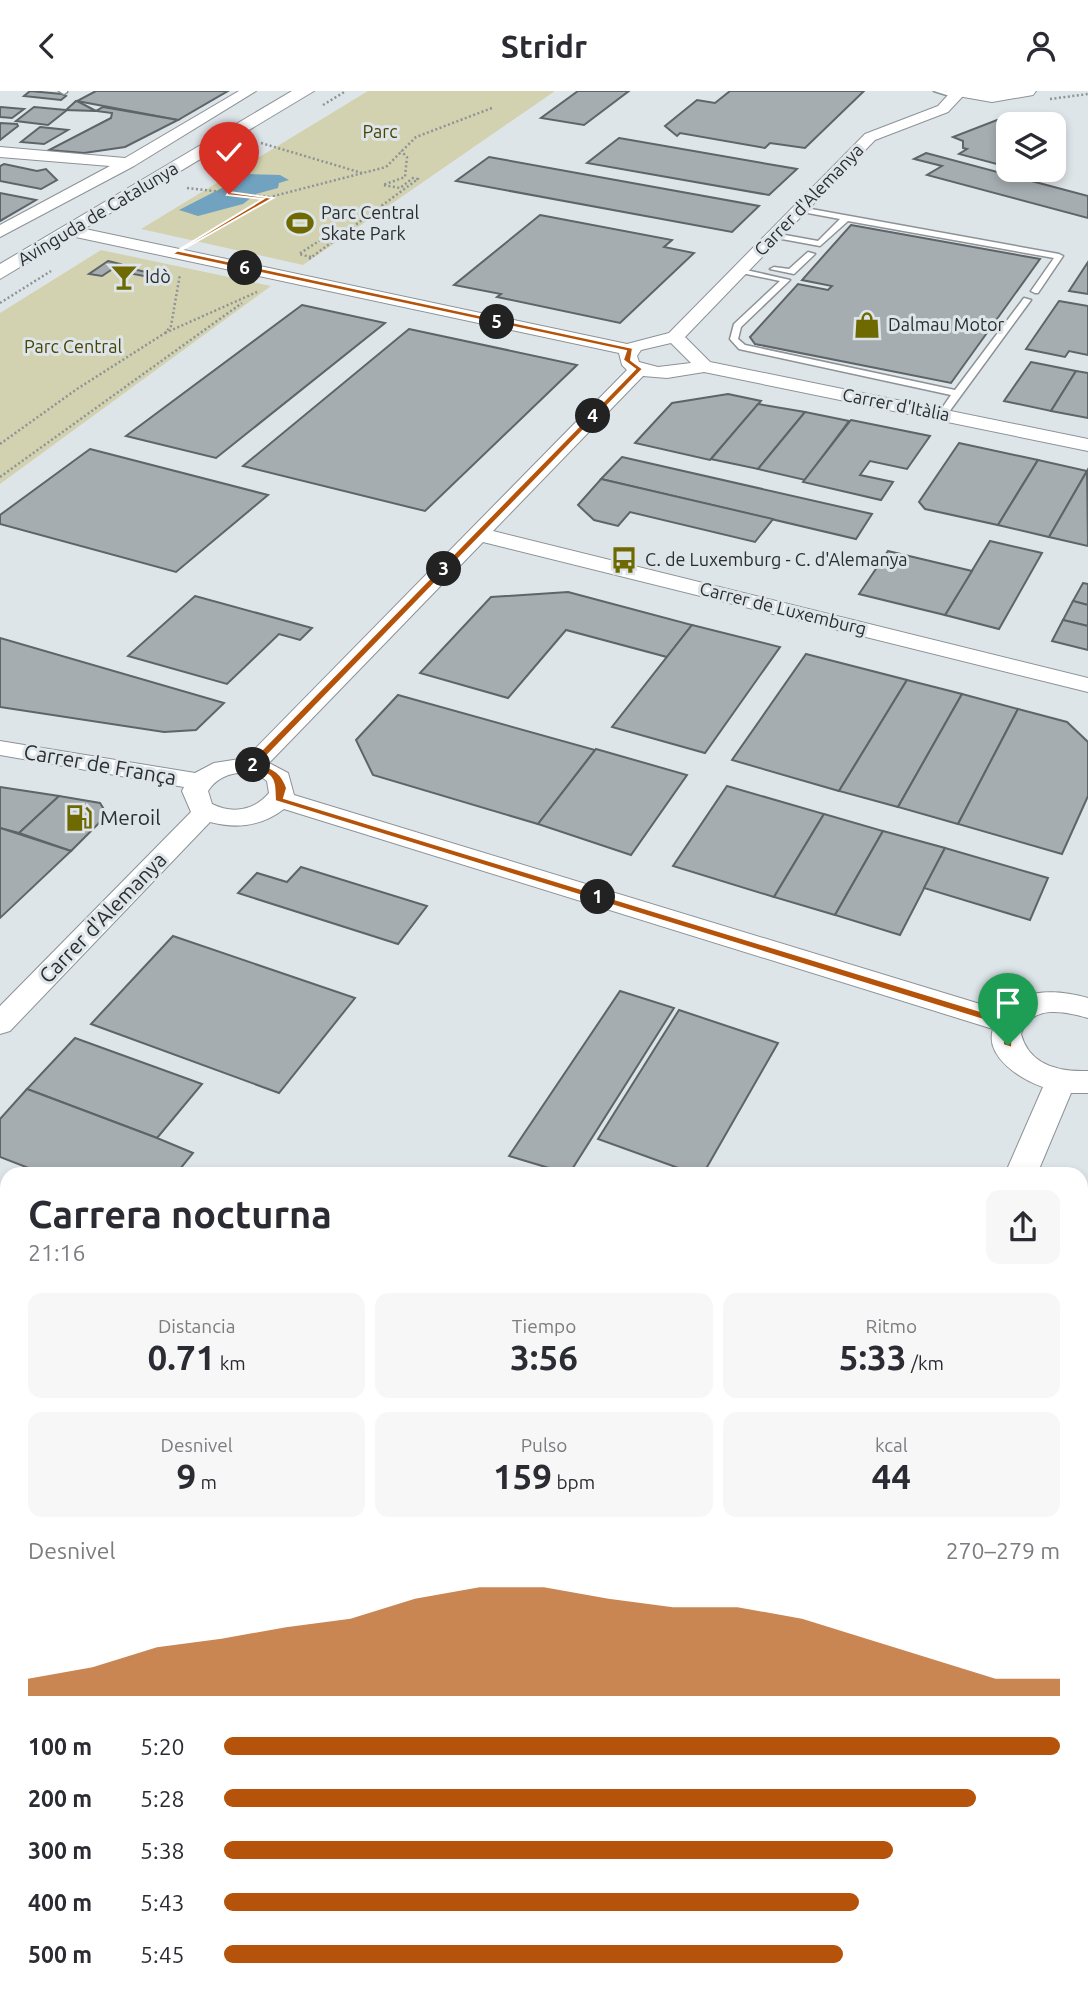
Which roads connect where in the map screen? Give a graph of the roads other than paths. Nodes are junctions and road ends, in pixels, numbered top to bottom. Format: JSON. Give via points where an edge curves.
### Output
{"nodes":[{"id":1,"x":249,"y":91,"type":"edge"},
{"id":2,"x":281,"y":91,"type":"edge"},
{"id":3,"x":305,"y":91,"type":"edge"},
{"id":4,"x":937,"y":91,"type":"edge"},
{"id":5,"x":955,"y":93,"type":"edge"},
{"id":6,"x":1032,"y":93,"type":"edge"},
{"id":7,"x":0,"y":152,"type":"edge"},
{"id":8,"x":128,"y":163,"type":"junction"},
{"id":9,"x":800,"y":209,"type":"junction"},
{"id":10,"x":846,"y":218,"type":"junction"},
{"id":11,"x":71,"y":231,"type":"junction"},
{"id":12,"x":0,"y":232,"type":"edge"},
{"id":13,"x":775,"y":235,"type":"junction"},
{"id":14,"x":811,"y":254,"type":"dead end"},
{"id":15,"x":0,"y":258,"type":"edge"},
{"id":16,"x":744,"y":267,"type":"junction"},
{"id":17,"x":0,"y":273,"type":"edge"},
{"id":18,"x":1035,"y":291,"type":"dead end"},
{"id":19,"x":1027,"y":300,"type":"dead end"},
{"id":20,"x":675,"y":337,"type":"junction"},
{"id":21,"x":630,"y":350,"type":"junction"},
{"id":22,"x":704,"y":366,"type":"junction"},
{"id":23,"x":639,"y":369,"type":"junction"},
{"id":24,"x":957,"y":393,"type":"junction"},
{"id":25,"x":943,"y":414,"type":"junction"},
{"id":26,"x":1088,"y":445,"type":"edge"},
{"id":27,"x":477,"y":534,"type":"junction"},
{"id":28,"x":1088,"y":685,"type":"edge"},
{"id":29,"x":0,"y":748,"type":"edge"},
{"id":30,"x":253,"y":765,"type":"junction"},
{"id":31,"x":200,"y":782,"type":"junction"},
{"id":32,"x":279,"y":799,"type":"junction"},
{"id":33,"x":206,"y":811,"type":"junction"},
{"id":34,"x":1088,"y":1008,"type":"edge"},
{"id":35,"x":1009,"y":1023,"type":"junction"},
{"id":36,"x":0,"y":1024,"type":"edge"},
{"id":37,"x":1074,"y":1082,"type":"edge"},
{"id":38,"x":1025,"y":1167,"type":"edge"}],
"edges":[{"from":1,"to":8,"type":"street"},
{"from":2,"to":15,"type":"street","name":"Avinguda de Catalunya"},
{"from":3,"to":11,"type":"street","name":"Avinguda de Catalunya"},
{"from":4,"to":5,"type":"lane"},
{"from":5,"to":6,"type":"street"},
{"from":5,"to":9,"type":"street","name":"Carrer d'Alemanya","via":[[943,109],[870,137]]},
{"from":7,"to":8,"type":"street"},
{"from":8,"to":12,"type":"street"},
{"from":9,"to":10,"type":"lane"},
{"from":9,"to":13,"type":"street","name":"Carrer d'Alemanya"},
{"from":10,"to":13,"type":"lane","via":[[820,244]]},
{"from":10,"to":18,"type":"lane","via":[[1059,255]]},
{"from":11,"to":17,"type":"street","name":"Avinguda de Catalunya"},
{"from":11,"to":21,"type":"street"},
{"from":13,"to":16,"type":"street","name":"Carrer d'Alemanya"},
{"from":14,"to":16,"type":"lane","via":[[792,272]]},
{"from":16,"to":20,"type":"street","name":"Carrer d'Alemanya"},
{"from":16,"to":24,"type":"lane","via":[[786,280],[737,326],[734,339],[742,347]]},
{"from":19,"to":24,"type":"lane"},
{"from":20,"to":21,"type":"street"},
{"from":20,"to":22,"type":"street"},
{"from":21,"to":23,"type":"street","via":[[627,360]]},
{"from":22,"to":23,"type":"street","via":[[670,373]]},
{"from":22,"to":25,"type":"street","name":"Carrer d'Itàlia"},
{"from":23,"to":27,"type":"street"},
{"from":24,"to":25,"type":"lane"},
{"from":25,"to":26,"type":"street","name":"Carrer d'Itàlia"},
{"from":27,"to":28,"type":"street","name":"Carrer de Luxemburg"},
{"from":27,"to":30,"type":"street"},
{"from":29,"to":31,"type":"street","name":"Carrer de França"},
{"from":30,"to":31,"type":"street","via":[[222,768]]},
{"from":30,"to":32,"type":"street","via":[[279,778]]},
{"from":31,"to":33,"type":"street","via":[[195,795]]},
{"from":32,"to":33,"type":"street","via":[[269,809],[245,817]]},
{"from":32,"to":35,"type":"street"},
{"from":33,"to":36,"type":"street","name":"Carrer d'Alemanya"},
{"from":34,"to":35,"type":"street","via":[[1040,1003],[1021,1010]]},
{"from":35,"to":37,"type":"street","via":[[1007,1039],[1015,1056],[1031,1070]]},
{"from":37,"to":38,"type":"street"}]}
